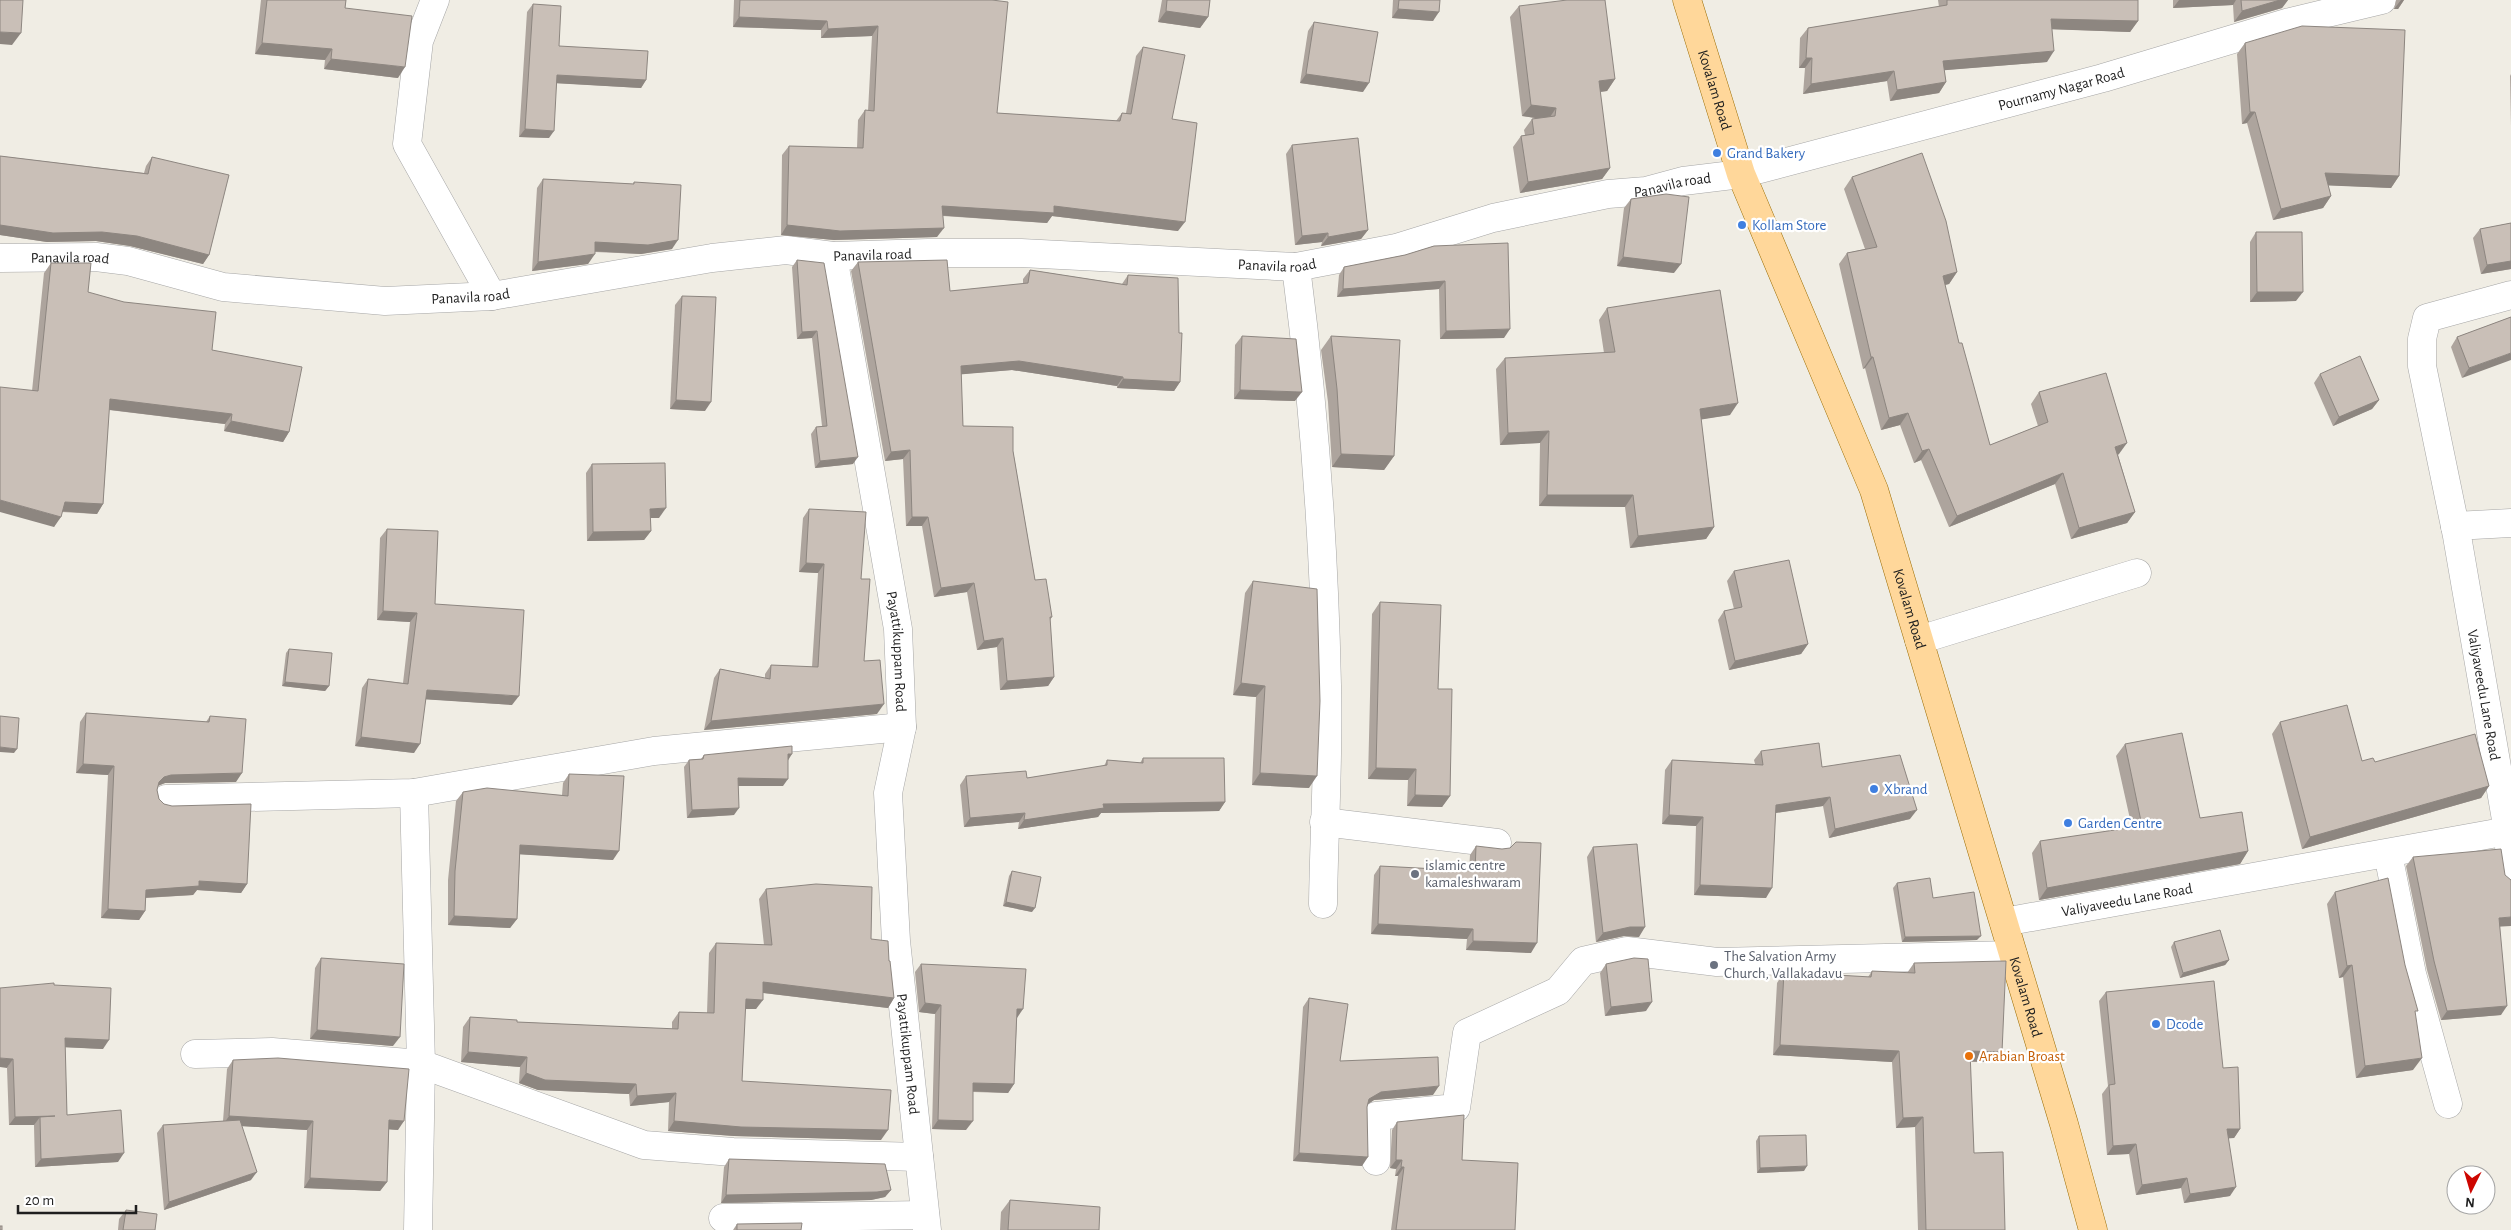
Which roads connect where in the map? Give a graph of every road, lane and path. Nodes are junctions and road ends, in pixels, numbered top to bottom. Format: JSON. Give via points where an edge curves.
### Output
{"nodes":[{"id":1,"x":435,"y":0,"type":"edge"},
{"id":2,"x":1687,"y":0,"type":"edge"},
{"id":3,"x":2382,"y":0,"type":"edge"},
{"id":4,"x":1742,"y":174,"type":"junction"},
{"id":5,"x":833,"y":256,"type":"junction"},
{"id":6,"x":0,"y":258,"type":"edge"},
{"id":7,"x":1296,"y":267,"type":"junction"},
{"id":8,"x":2511,"y":295,"type":"edge"},
{"id":9,"x":492,"y":296,"type":"junction"},
{"id":10,"x":2511,"y":523,"type":"edge"},
{"id":11,"x":2455,"y":526,"type":"junction"},
{"id":12,"x":2137,"y":573,"type":"dead end"},
{"id":13,"x":1919,"y":640,"type":"junction"},
{"id":14,"x":902,"y":727,"type":"junction"},
{"id":15,"x":414,"y":793,"type":"junction"},
{"id":16,"x":166,"y":799,"type":"dead end"},
{"id":17,"x":1324,"y":822,"type":"junction"},
{"id":18,"x":2508,"y":832,"type":"junction"},
{"id":19,"x":1497,"y":844,"type":"dead end"},
{"id":20,"x":2388,"y":854,"type":"junction"},
{"id":21,"x":2511,"y":874,"type":"edge"},
{"id":22,"x":1323,"y":904,"type":"dead end"},
{"id":23,"x":2004,"y":922,"type":"junction"},
{"id":24,"x":2013,"y":955,"type":"junction"},
{"id":25,"x":195,"y":1054,"type":"dead end"},
{"id":26,"x":421,"y":1064,"type":"junction"},
{"id":27,"x":2448,"y":1104,"type":"dead end"},
{"id":28,"x":919,"y":1157,"type":"junction"},
{"id":29,"x":1376,"y":1161,"type":"dead end"},
{"id":30,"x":723,"y":1218,"type":"dead end"},
{"id":31,"x":926,"y":1222,"type":"edge"},
{"id":32,"x":418,"y":1230,"type":"edge"},
{"id":33,"x":2093,"y":1230,"type":"edge"}],
"edges":[{"from":1,"to":9,"type":"street","via":[[419,41],[407,144]]},
{"from":2,"to":4,"type":"main road","name":"Kovalam Road"},
{"from":3,"to":4,"type":"street","name":"Pournamy Nagar Road","via":[[2290,22],[2103,78]]},
{"from":4,"to":7,"type":"street","name":"Panavila road","via":[[1683,181],[1646,191],[1589,198],[1493,218],[1396,248]]},
{"from":4,"to":13,"type":"main road","name":"Kovalam Road","via":[[1874,490]]},
{"from":5,"to":7,"type":"street","name":"Panavila road","via":[[1021,253]]},
{"from":5,"to":9,"type":"street","name":"Panavila road","via":[[786,250],[712,258]]},
{"from":5,"to":14,"type":"street","name":"Payattikuppam Road","via":[[898,629]]},
{"from":6,"to":9,"type":"street","name":"Panavila road","via":[[96,257],[128,261],[223,287],[385,301]]},
{"from":7,"to":17,"type":"street","via":[[1309,372],[1324,604],[1327,686]]},
{"from":8,"to":11,"type":"street","name":"Valiyaveedu Lane Road","via":[[2427,318],[2422,340],[2422,366]]},
{"from":10,"to":11,"type":"street"},
{"from":11,"to":18,"type":"street","name":"Valiyaveedu Lane Road"},
{"from":12,"to":13,"type":"street"},
{"from":13,"to":23,"type":"main road","name":"Kovalam Road"},
{"from":14,"to":15,"type":"street","via":[[654,751]]},
{"from":14,"to":28,"type":"street","name":"Payattikuppam Road","via":[[888,793],[896,941]]},
{"from":15,"to":16,"type":"street"},
{"from":15,"to":26,"type":"street"},
{"from":17,"to":19,"type":"street"},
{"from":17,"to":22,"type":"street"},
{"from":18,"to":20,"type":"street","name":"Valiyaveedu Lane Road"},
{"from":18,"to":21,"type":"street"},
{"from":20,"to":23,"type":"street","name":"Valiyaveedu Lane Road"},
{"from":20,"to":27,"type":"street","via":[[2412,974]]},
{"from":23,"to":24,"type":"main road","name":"Kovalam Road"},
{"from":24,"to":29,"type":"street","via":[[1717,962],[1627,951],[1583,961],[1558,991],[1467,1033],[1456,1108],[1376,1116]]},
{"from":24,"to":33,"type":"main road","name":"Kovalam Road"},
{"from":25,"to":26,"type":"street","via":[[272,1052]]},
{"from":26,"to":28,"type":"street","via":[[644,1145],[733,1152]]},
{"from":26,"to":32,"type":"street"},
{"from":28,"to":31,"type":"street","name":"Payattikuppam Road"},
{"from":30,"to":31,"type":"street"}]}
